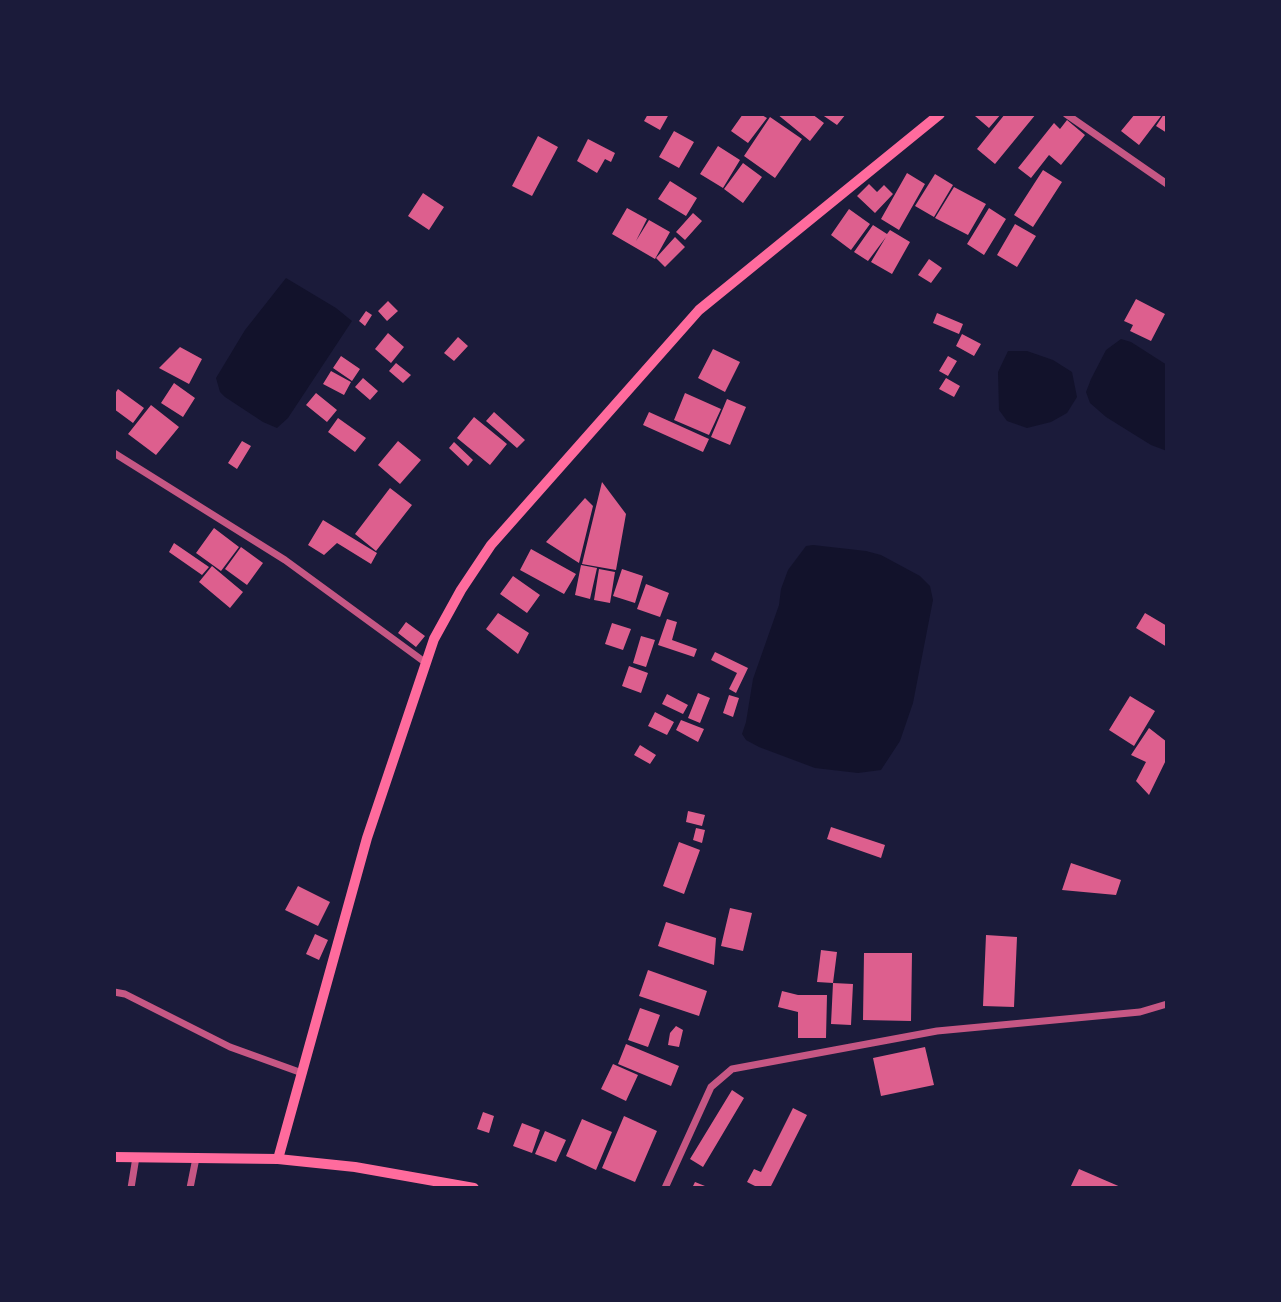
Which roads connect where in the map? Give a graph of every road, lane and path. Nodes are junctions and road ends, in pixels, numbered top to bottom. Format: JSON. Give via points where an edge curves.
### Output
{"nodes":[{"id":1,"x":940,"y":114,"type":"edge"},
{"id":2,"x":1066,"y":114,"type":"edge"},
{"id":3,"x":1167,"y":184,"type":"edge"},
{"id":4,"x":114,"y":453,"type":"edge"},
{"id":5,"x":426,"y":663,"type":"junction"},
{"id":6,"x":114,"y":992,"type":"edge"},
{"id":7,"x":1167,"y":1004,"type":"edge"},
{"id":8,"x":302,"y":1073,"type":"junction"},
{"id":9,"x":114,"y":1157,"type":"edge"},
{"id":10,"x":136,"y":1157,"type":"junction"},
{"id":11,"x":196,"y":1158,"type":"junction"},
{"id":12,"x":278,"y":1159,"type":"junction"},
{"id":13,"x":131,"y":1188,"type":"edge"},
{"id":14,"x":190,"y":1188,"type":"edge"},
{"id":15,"x":474,"y":1188,"type":"edge"},
{"id":16,"x":665,"y":1188,"type":"edge"}],
"edges":[{"from":1,"to":5,"type":"main road","via":[[699,310],[491,545],[434,639]]},
{"from":2,"to":3,"type":"street"},
{"from":4,"to":5,"type":"street","via":[[285,560]]},
{"from":5,"to":8,"type":"main road","via":[[367,838]]},
{"from":6,"to":8,"type":"street","via":[[230,1047]]},
{"from":7,"to":16,"type":"street","via":[[1140,1012],[937,1031],[732,1069],[711,1087]]},
{"from":8,"to":12,"type":"main road"},
{"from":9,"to":10,"type":"main road"},
{"from":10,"to":11,"type":"main road"},
{"from":10,"to":13,"type":"street"},
{"from":11,"to":12,"type":"main road"},
{"from":11,"to":14,"type":"street"},
{"from":12,"to":15,"type":"main road"}]}
